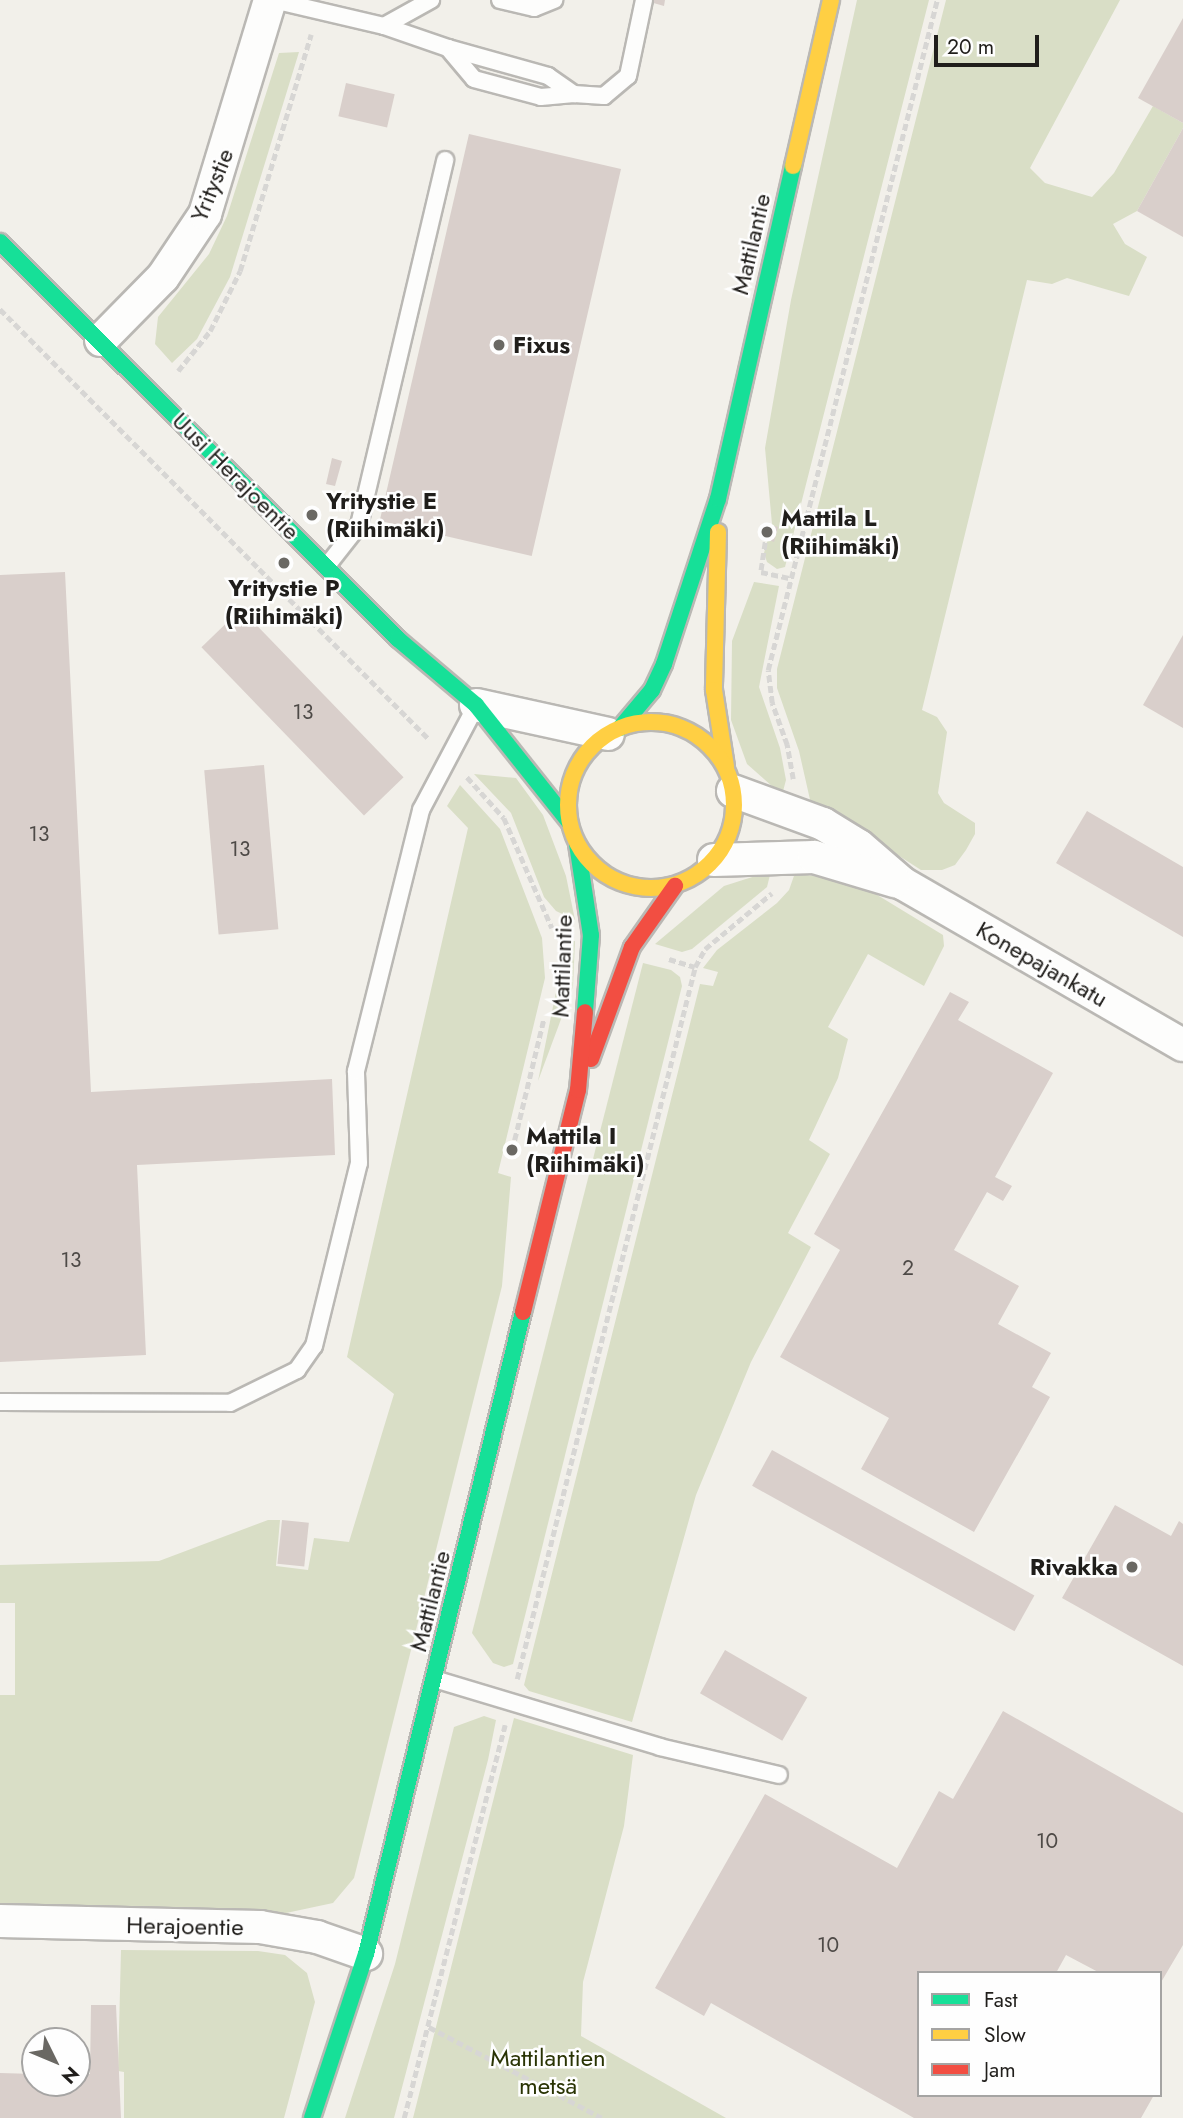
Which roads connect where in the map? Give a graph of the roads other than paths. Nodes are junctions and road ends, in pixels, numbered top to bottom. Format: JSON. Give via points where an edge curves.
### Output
{"nodes":[{"id":1,"x":271,"y":0,"type":"edge"},
{"id":2,"x":431,"y":0,"type":"edge"},
{"id":3,"x":500,"y":0,"type":"edge"},
{"id":4,"x":554,"y":0,"type":"edge"},
{"id":5,"x":644,"y":0,"type":"edge"},
{"id":6,"x":831,"y":0,"type":"edge"},
{"id":7,"x":384,"y":26,"type":"junction"},
{"id":8,"x":448,"y":48,"type":"junction"},
{"id":9,"x":574,"y":94,"type":"junction"},
{"id":10,"x":444,"y":160,"type":"dead end"},
{"id":11,"x":0,"y":242,"type":"edge"},
{"id":12,"x":101,"y":340,"type":"junction"},
{"id":13,"x":718,"y":499,"type":"junction"},
{"id":14,"x":326,"y":567,"type":"junction"},
{"id":15,"x":476,"y":705,"type":"junction"},
{"id":16,"x":614,"y":731,"type":"junction"},
{"id":17,"x":730,"y":779,"type":"junction"},
{"id":18,"x":569,"y":822,"type":"junction"},
{"id":19,"x":577,"y":844,"type":"junction"},
{"id":20,"x":714,"y":860,"type":"junction"},
{"id":21,"x":902,"y":883,"type":"junction"},
{"id":22,"x":675,"y":886,"type":"junction"},
{"id":23,"x":1183,"y":1045,"type":"edge"},
{"id":24,"x":578,"y":1090,"type":"junction"},
{"id":25,"x":0,"y":1402,"type":"edge"},
{"id":26,"x":434,"y":1679,"type":"junction"},
{"id":27,"x":779,"y":1774,"type":"dead end"},
{"id":28,"x":0,"y":1921,"type":"edge"},
{"id":29,"x":366,"y":1954,"type":"junction"},
{"id":30,"x":312,"y":2118,"type":"edge"}],
"edges":[{"from":1,"to":7,"type":"lane"},
{"from":1,"to":12,"type":"street","name":"Yritystie","via":[[205,214],[163,277]]},
{"from":2,"to":7,"type":"lane"},
{"from":3,"to":4,"type":"lane","via":[[534,8]]},
{"from":5,"to":9,"type":"lane","via":[[628,76],[622,85],[604,96]]},
{"from":6,"to":13,"type":"street","name":"Mattilantie"},
{"from":7,"to":8,"type":"lane"},
{"from":8,"to":9,"type":"lane","via":[[548,76]]},
{"from":8,"to":9,"type":"lane","via":[[474,79],[541,97]]},
{"from":10,"to":14,"type":"lane","via":[[359,525]]},
{"from":11,"to":12,"type":"street","name":"Uusi Herajoentie"},
{"from":12,"to":14,"type":"street","name":"Uusi Herajoentie"},
{"from":13,"to":16,"type":"street","name":"Mattilantie","via":[[664,664],[652,690]]},
{"from":13,"to":17,"type":"street","name":"Mattilantie","via":[[714,690]]},
{"from":14,"to":15,"type":"street","name":"Uusi Herajoentie","via":[[407,648]]},
{"from":15,"to":16,"type":"street","name":"Uusi Herajoentie"},
{"from":15,"to":18,"type":"street","name":"Uusi Herajoentie"},
{"from":15,"to":25,"type":"lane","via":[[421,810],[356,1071],[359,1163],[314,1346],[297,1370],[230,1403]]},
{"from":16,"to":17,"type":"street","via":[[644,722],[692,732],[711,747]]},
{"from":16,"to":18,"type":"street","via":[[583,757],[572,777]]},
{"from":17,"to":20,"type":"street","via":[[734,816]]},
{"from":17,"to":21,"type":"street","name":"Konepajankatu","via":[[859,846]]},
{"from":18,"to":19,"type":"street"},
{"from":19,"to":22,"type":"street","via":[[608,877],[629,886]]},
{"from":19,"to":24,"type":"street","name":"Mattilantie","via":[[591,935]]},
{"from":20,"to":21,"type":"street","name":"Konepajankatu","via":[[785,855],[814,858]]},
{"from":20,"to":22,"type":"street"},
{"from":21,"to":23,"type":"street","name":"Konepajankatu"},
{"from":22,"to":24,"type":"street","name":"Mattilantie","via":[[632,947],[611,1014]]},
{"from":24,"to":26,"type":"street","name":"Mattilantie"},
{"from":26,"to":27,"type":"lane","via":[[660,1747]]},
{"from":26,"to":29,"type":"street","name":"Mattilantie"},
{"from":28,"to":29,"type":"street","name":"Herajoentie","via":[[260,1927],[317,1937]]},
{"from":29,"to":30,"type":"street","name":"Mattilantie"}]}
